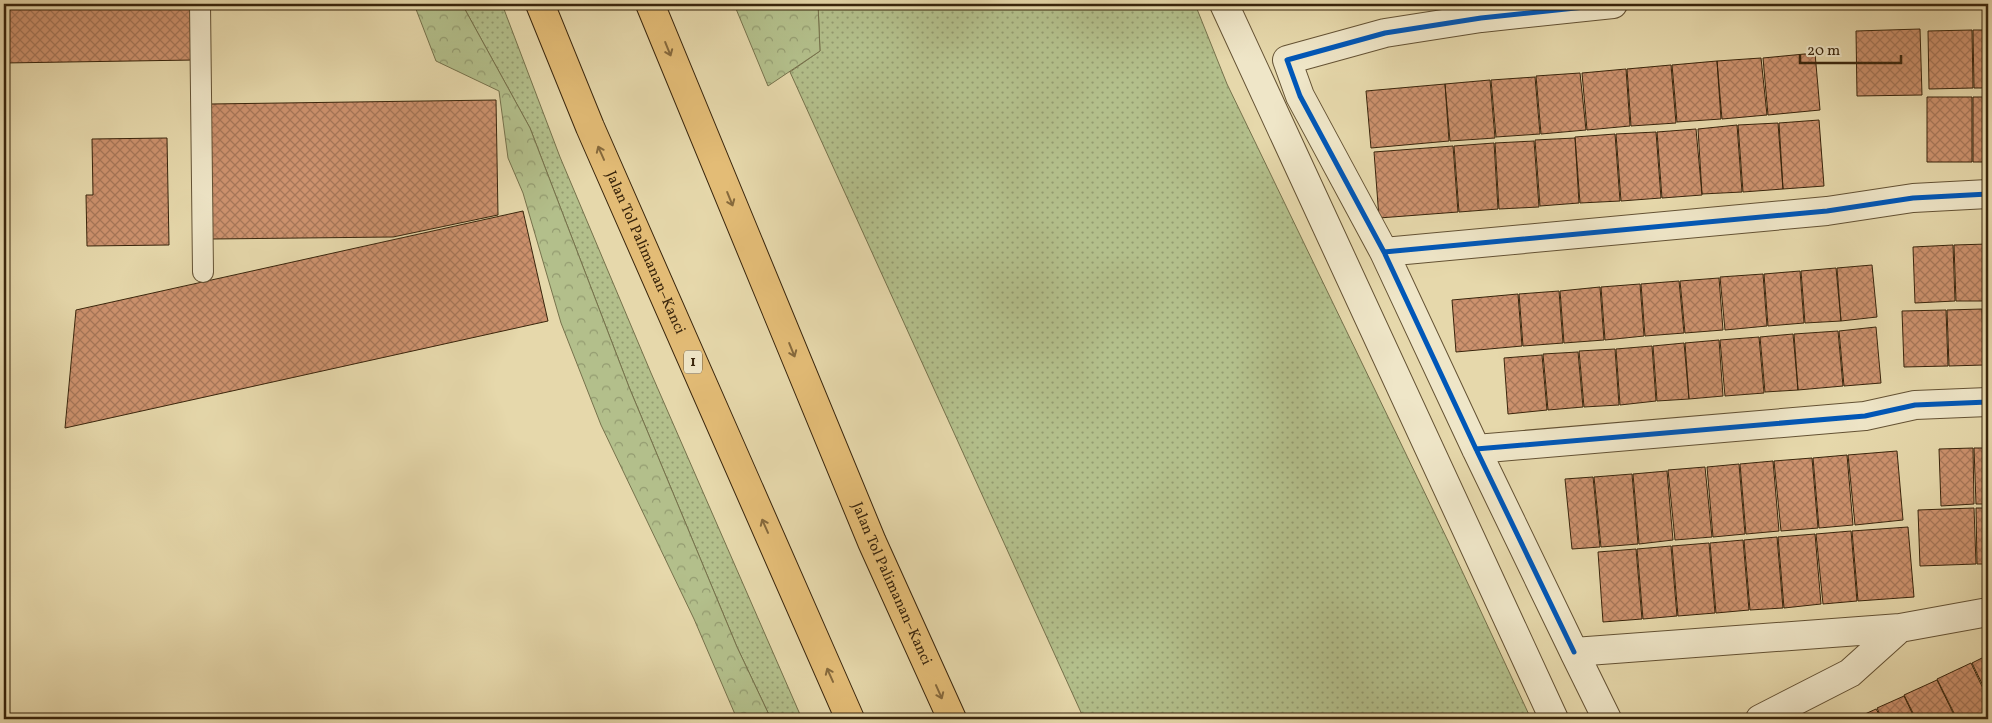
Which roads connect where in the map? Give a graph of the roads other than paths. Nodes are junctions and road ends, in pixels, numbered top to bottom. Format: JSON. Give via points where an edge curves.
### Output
{"nodes":[{"id":1,"x":200,"y":4,"type":"edge"},
{"id":2,"x":540,"y":4,"type":"edge"},
{"id":3,"x":650,"y":4,"type":"edge"},
{"id":4,"x":1224,"y":4,"type":"edge"},
{"id":5,"x":1613,"y":4,"type":"edge"},
{"id":6,"x":1988,"y":194,"type":"edge"},
{"id":7,"x":1384,"y":252,"type":"junction"},
{"id":8,"x":203,"y":272,"type":"dead end"},
{"id":9,"x":1988,"y":402,"type":"edge"},
{"id":10,"x":1476,"y":449,"type":"junction"},
{"id":11,"x":1988,"y":612,"type":"edge"},
{"id":12,"x":1900,"y":628,"type":"junction"},
{"id":13,"x":1574,"y":652,"type":"junction"},
{"id":14,"x":850,"y":719,"type":"edge"},
{"id":15,"x":952,"y":719,"type":"edge"},
{"id":16,"x":1554,"y":719,"type":"edge"},
{"id":17,"x":1607,"y":719,"type":"edge"},
{"id":18,"x":1760,"y":719,"type":"edge"}],
"edges":[{"from":1,"to":8,"type":"lane"},
{"from":14,"to":2,"type":"highway","name":"Jalan Tol Palimanan–Kanci","number":"1","one_way":true,"via":[[590,126]]},
{"from":3,"to":15,"type":"highway","name":"Jalan Tol Palimanan–Kanci","one_way":true,"via":[[872,542]]},
{"from":4,"to":16,"type":"street"},
{"from":5,"to":7,"type":"street","via":[[1481,18],[1385,33],[1287,60],[1300,96]]},
{"from":6,"to":7,"type":"street","via":[[1913,198],[1826,211]]},
{"from":7,"to":10,"type":"street"},
{"from":9,"to":10,"type":"street","via":[[1915,405],[1865,416]]},
{"from":10,"to":13,"type":"street"},
{"from":11,"to":12,"type":"street"},
{"from":12,"to":13,"type":"street"},
{"from":12,"to":18,"type":"street","via":[[1850,673]]},
{"from":13,"to":17,"type":"street"}]}
